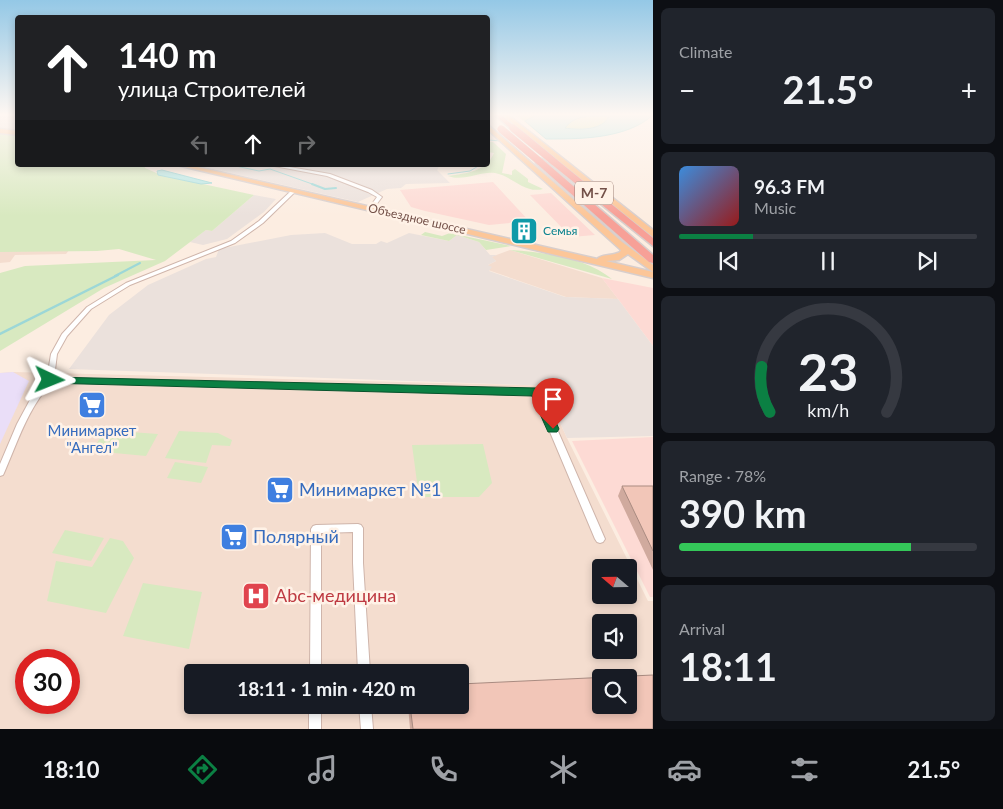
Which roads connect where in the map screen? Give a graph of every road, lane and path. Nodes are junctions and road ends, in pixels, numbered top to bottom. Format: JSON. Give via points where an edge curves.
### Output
{"nodes":[{"id":1,"x":511,"y":148,"type":"edge"},
{"id":2,"x":518,"y":148,"type":"edge"},
{"id":3,"x":523,"y":148,"type":"edge"},
{"id":4,"x":537,"y":148,"type":"edge"},
{"id":5,"x":538,"y":148,"type":"edge"},
{"id":6,"x":547,"y":148,"type":"edge"},
{"id":7,"x":549,"y":150,"type":"junction"},
{"id":8,"x":516,"y":152,"type":"junction"},
{"id":9,"x":189,"y":167,"type":"edge"},
{"id":10,"x":282,"y":167,"type":"edge"},
{"id":11,"x":294,"y":191,"type":"junction"},
{"id":12,"x":371,"y":208,"type":"junction"},
{"id":13,"x":653,"y":234,"type":"edge"},
{"id":14,"x":653,"y":243,"type":"edge"},
{"id":15,"x":621,"y":244,"type":"junction"},
{"id":16,"x":575,"y":256,"type":"junction"},
{"id":17,"x":653,"y":260,"type":"edge"},
{"id":18,"x":653,"y":269,"type":"edge"},
{"id":19,"x":653,"y":276,"type":"edge"},
{"id":20,"x":50,"y":380,"type":"junction"},
{"id":21,"x":0,"y":473,"type":"edge"},
{"id":22,"x":600,"y":539,"type":"dead end"},
{"id":23,"x":315,"y":664,"type":"edge"},
{"id":24,"x":364,"y":664,"type":"edge"},
{"id":25,"x":315,"y":714,"type":"edge"},
{"id":26,"x":366,"y":714,"type":"edge"},
{"id":27,"x":315,"y":729,"type":"edge"},
{"id":28,"x":367,"y":729,"type":"edge"}],
"edges":[{"from":1,"to":8,"type":"main road"},
{"from":2,"to":8,"type":"main road"},
{"from":3,"to":17,"type":"highway","number":"М-7","bridge":true},
{"from":4,"to":14,"type":"highway","number":"М-7","bridge":true},
{"from":5,"to":7,"type":"main road"},
{"from":6,"to":7,"type":"main road"},
{"from":7,"to":13,"type":"main road"},
{"from":8,"to":15,"type":"main road"},
{"from":9,"to":11,"type":"main road","name":"Объездное шоссе"},
{"from":10,"to":12,"type":"street","via":[[328,175],[370,191],[380,198]]},
{"from":11,"to":12,"type":"main road","name":"Объездное шоссе"},
{"from":11,"to":20,"type":"street","via":[[261,222],[233,242],[128,284],[89,308],[64,336],[54,354]]},
{"from":12,"to":16,"type":"main road","name":"Объездное шоссе"},
{"from":15,"to":16,"type":"main road","via":[[625,251],[616,258]]},
{"from":15,"to":18,"type":"main road"},
{"from":16,"to":19,"type":"main road","name":"Объездное шоссе"},
{"from":20,"to":21,"type":"street","via":[[29,409]]},
{"from":20,"to":22,"type":"street","via":[[537,392]]},
{"from":23,"to":24,"type":"street","via":[[316,529],[358,528]]},
{"from":25,"to":27,"type":"street"},
{"from":26,"to":28,"type":"street"}]}
